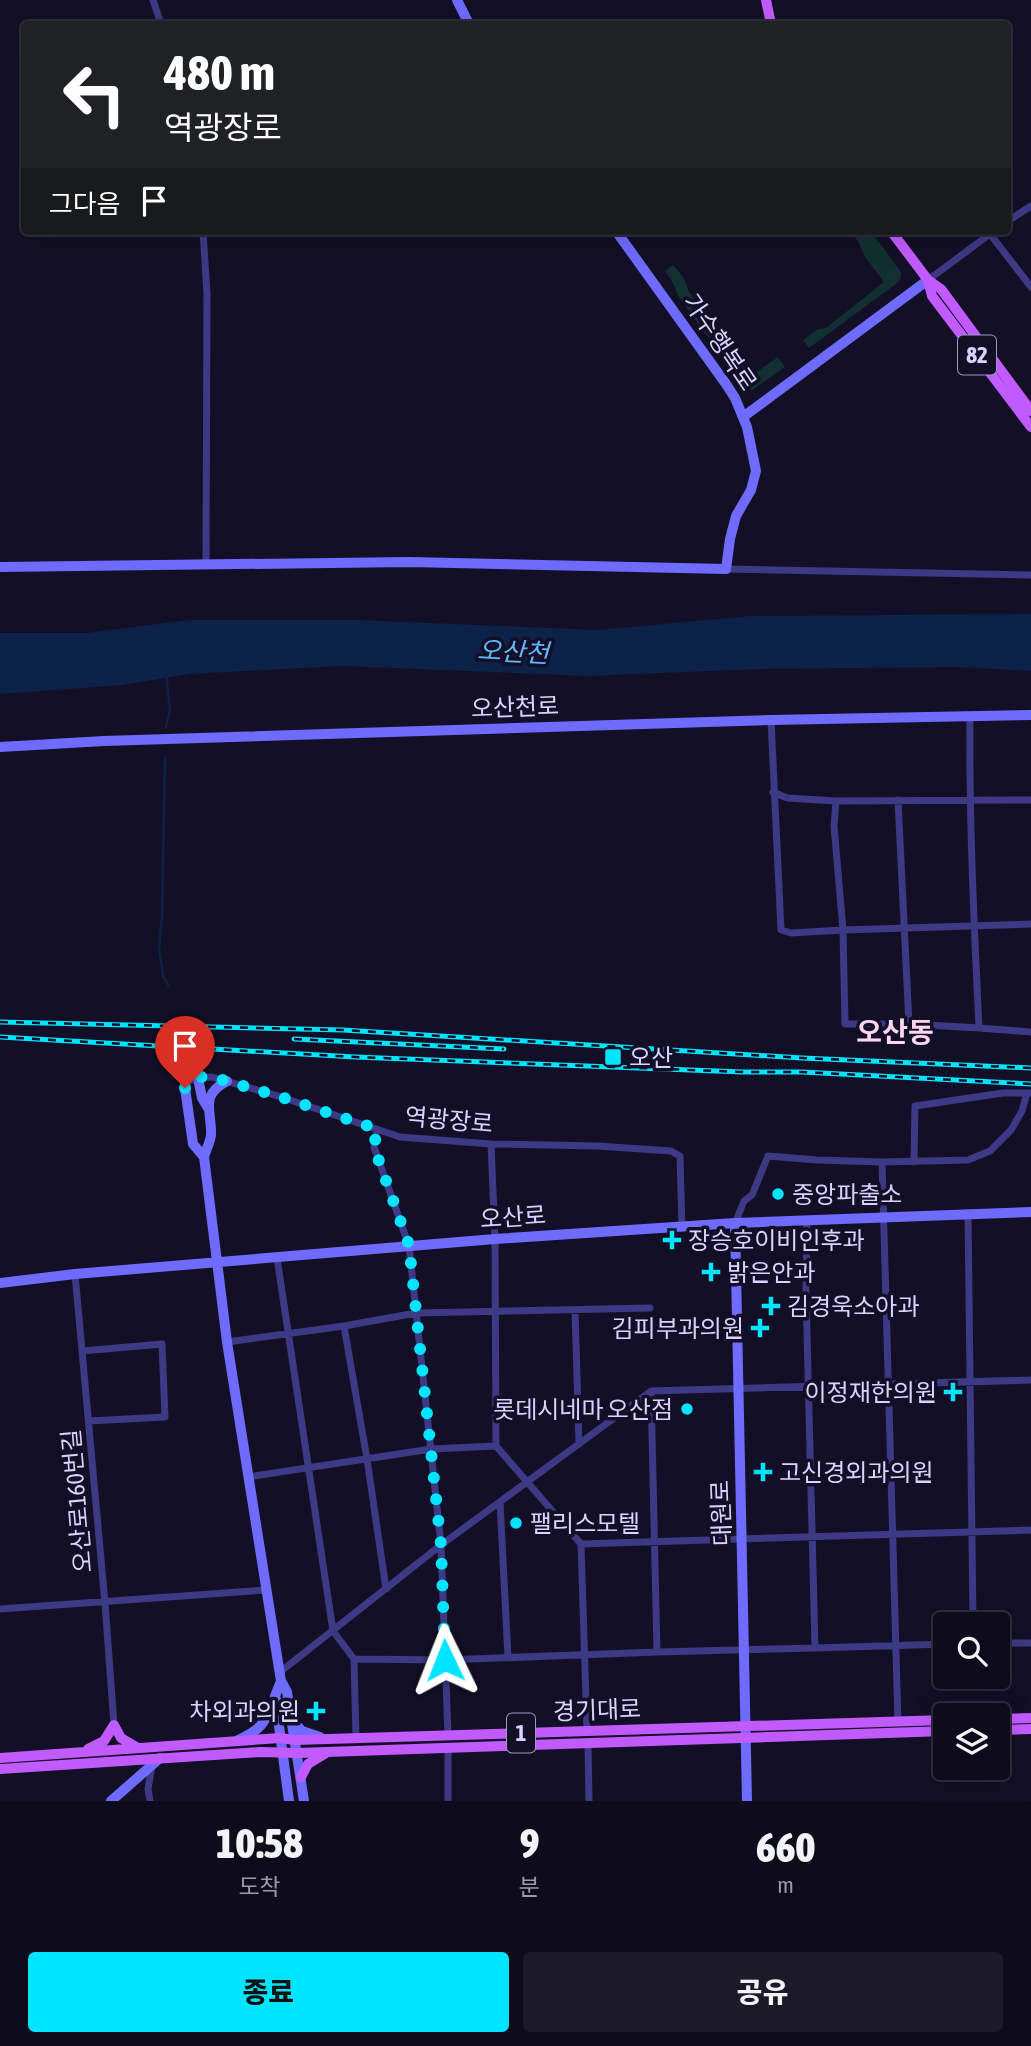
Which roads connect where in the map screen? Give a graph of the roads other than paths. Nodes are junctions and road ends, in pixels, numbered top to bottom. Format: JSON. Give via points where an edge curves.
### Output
{"nodes":[{"id":1,"x":153,"y":0,"type":"edge"},
{"id":2,"x":457,"y":0,"type":"edge"},
{"id":3,"x":766,"y":0,"type":"edge"},
{"id":4,"x":160,"y":21,"type":"edge"},
{"id":5,"x":468,"y":21,"type":"edge"},
{"id":6,"x":770,"y":21,"type":"edge"},
{"id":7,"x":1031,"y":206,"type":"edge"},
{"id":8,"x":1011,"y":219,"type":"edge"},
{"id":9,"x":203,"y":235,"type":"edge"},
{"id":10,"x":619,"y":235,"type":"edge"},
{"id":11,"x":894,"y":235,"type":"edge"},
{"id":12,"x":989,"y":235,"type":"edge"},
{"id":13,"x":993,"y":235,"type":"edge"},
{"id":14,"x":928,"y":280,"type":"junction"},
{"id":15,"x":1031,"y":287,"type":"edge"},
{"id":16,"x":1031,"y":411,"type":"edge"},
{"id":17,"x":743,"y":417,"type":"junction"},
{"id":18,"x":1031,"y":427,"type":"edge"},
{"id":19,"x":206,"y":565,"type":"junction"},
{"id":20,"x":0,"y":567,"type":"edge"},
{"id":21,"x":726,"y":569,"type":"junction"},
{"id":22,"x":1031,"y":575,"type":"edge"},
{"id":23,"x":1031,"y":715,"type":"edge"},
{"id":24,"x":970,"y":716,"type":"junction"},
{"id":25,"x":771,"y":720,"type":"junction"},
{"id":26,"x":0,"y":747,"type":"edge"},
{"id":27,"x":773,"y":792,"type":"junction"},
{"id":28,"x":898,"y":800,"type":"junction"},
{"id":29,"x":969,"y":800,"type":"junction"},
{"id":30,"x":1031,"y":800,"type":"edge"},
{"id":31,"x":836,"y":801,"type":"junction"},
{"id":32,"x":1031,"y":924,"type":"edge"},
{"id":33,"x":974,"y":925,"type":"junction"},
{"id":34,"x":904,"y":927,"type":"junction"},
{"id":35,"x":843,"y":930,"type":"junction"},
{"id":36,"x":909,"y":1024,"type":"junction"},
{"id":37,"x":979,"y":1028,"type":"junction"},
{"id":38,"x":1031,"y":1032,"type":"edge"},
{"id":39,"x":198,"y":1078,"type":"junction"},
{"id":40,"x":227,"y":1081,"type":"junction"},
{"id":41,"x":185,"y":1088,"type":"joint"},
{"id":42,"x":1029,"y":1093,"type":"edge"},
{"id":43,"x":208,"y":1108,"type":"junction"},
{"id":44,"x":377,"y":1129,"type":"junction"},
{"id":45,"x":491,"y":1144,"type":"junction"},
{"id":46,"x":204,"y":1157,"type":"junction"},
{"id":47,"x":882,"y":1162,"type":"junction"},
{"id":48,"x":914,"y":1162,"type":"junction"},
{"id":49,"x":1031,"y":1212,"type":"edge"},
{"id":50,"x":968,"y":1213,"type":"junction"},
{"id":51,"x":884,"y":1218,"type":"junction"},
{"id":52,"x":807,"y":1221,"type":"junction"},
{"id":53,"x":735,"y":1223,"type":"junction"},
{"id":54,"x":682,"y":1227,"type":"junction"},
{"id":55,"x":495,"y":1239,"type":"junction"},
{"id":56,"x":409,"y":1245,"type":"junction"},
{"id":57,"x":277,"y":1258,"type":"junction"},
{"id":58,"x":216,"y":1264,"type":"junction"},
{"id":59,"x":75,"y":1274,"type":"junction"},
{"id":60,"x":0,"y":1283,"type":"edge"},
{"id":61,"x":650,"y":1308,"type":"dead end"},
{"id":62,"x":575,"y":1310,"type":"junction"},
{"id":63,"x":496,"y":1312,"type":"junction"},
{"id":64,"x":416,"y":1313,"type":"junction"},
{"id":65,"x":344,"y":1326,"type":"junction"},
{"id":66,"x":287,"y":1334,"type":"junction"},
{"id":67,"x":227,"y":1342,"type":"junction"},
{"id":68,"x":82,"y":1351,"type":"junction"},
{"id":69,"x":971,"y":1380,"type":"junction"},
{"id":70,"x":1031,"y":1380,"type":"edge"},
{"id":71,"x":888,"y":1383,"type":"junction"},
{"id":72,"x":808,"y":1385,"type":"junction"},
{"id":73,"x":738,"y":1388,"type":"junction"},
{"id":74,"x":651,"y":1391,"type":"junction"},
{"id":75,"x":89,"y":1421,"type":"junction"},
{"id":76,"x":579,"y":1444,"type":"junction"},
{"id":77,"x":496,"y":1446,"type":"junction"},
{"id":78,"x":431,"y":1449,"type":"junction"},
{"id":79,"x":367,"y":1459,"type":"junction"},
{"id":80,"x":309,"y":1468,"type":"junction"},
{"id":81,"x":248,"y":1477,"type":"junction"},
{"id":82,"x":527,"y":1482,"type":"junction"},
{"id":83,"x":500,"y":1502,"type":"junction"},
{"id":84,"x":1031,"y":1530,"type":"edge"},
{"id":85,"x":972,"y":1532,"type":"junction"},
{"id":86,"x":891,"y":1534,"type":"junction"},
{"id":87,"x":812,"y":1536,"type":"junction"},
{"id":88,"x":743,"y":1538,"type":"junction"},
{"id":89,"x":654,"y":1541,"type":"junction"},
{"id":90,"x":581,"y":1544,"type":"junction"},
{"id":91,"x":441,"y":1545,"type":"junction"},
{"id":92,"x":386,"y":1589,"type":"junction"},
{"id":93,"x":265,"y":1590,"type":"junction"},
{"id":94,"x":105,"y":1603,"type":"junction"},
{"id":95,"x":0,"y":1609,"type":"edge"},
{"id":96,"x":973,"y":1612,"type":"edge"},
{"id":97,"x":333,"y":1630,"type":"junction"},
{"id":98,"x":1010,"y":1643,"type":"edge"},
{"id":99,"x":1031,"y":1643,"type":"edge"},
{"id":100,"x":933,"y":1644,"type":"edge"},
{"id":101,"x":896,"y":1645,"type":"junction"},
{"id":102,"x":815,"y":1648,"type":"junction"},
{"id":103,"x":745,"y":1649,"type":"junction"},
{"id":104,"x":657,"y":1652,"type":"junction"},
{"id":105,"x":585,"y":1654,"type":"junction"},
{"id":106,"x":508,"y":1657,"type":"junction"},
{"id":107,"x":354,"y":1659,"type":"junction"},
{"id":108,"x":445,"y":1660,"type":"junction"},
{"id":109,"x":280,"y":1676,"type":"junction"},
{"id":110,"x":276,"y":1699,"type":"junction"},
{"id":111,"x":1031,"y":1718,"type":"edge"},
{"id":112,"x":1010,"y":1719,"type":"edge"},
{"id":113,"x":292,"y":1720,"type":"junction"},
{"id":114,"x":933,"y":1721,"type":"edge"},
{"id":115,"x":898,"y":1722,"type":"junction"},
{"id":116,"x":114,"y":1725,"type":"junction"},
{"id":117,"x":1031,"y":1729,"type":"edge"},
{"id":118,"x":1010,"y":1730,"type":"edge"},
{"id":119,"x":933,"y":1731,"type":"edge"},
{"id":120,"x":747,"y":1732,"type":"junction"},
{"id":121,"x":448,"y":1735,"type":"junction"},
{"id":122,"x":588,"y":1737,"type":"junction"},
{"id":123,"x":280,"y":1738,"type":"junction"},
{"id":124,"x":356,"y":1738,"type":"junction"},
{"id":125,"x":324,"y":1739,"type":"junction"},
{"id":126,"x":295,"y":1740,"type":"junction"},
{"id":127,"x":235,"y":1741,"type":"junction"},
{"id":128,"x":169,"y":1745,"type":"junction"},
{"id":129,"x":138,"y":1748,"type":"junction"},
{"id":130,"x":448,"y":1748,"type":"junction"},
{"id":131,"x":84,"y":1752,"type":"junction"},
{"id":132,"x":260,"y":1752,"type":"junction"},
{"id":133,"x":281,"y":1752,"type":"junction"},
{"id":134,"x":329,"y":1752,"type":"junction"},
{"id":135,"x":297,"y":1753,"type":"junction"},
{"id":136,"x":0,"y":1758,"type":"edge"},
{"id":137,"x":156,"y":1762,"type":"junction"},
{"id":138,"x":284,"y":1768,"type":"junction"},
{"id":139,"x":0,"y":1769,"type":"edge"},
{"id":140,"x":301,"y":1777,"type":"junction"},
{"id":141,"x":111,"y":1801,"type":"edge"},
{"id":142,"x":150,"y":1801,"type":"edge"},
{"id":143,"x":289,"y":1801,"type":"edge"},
{"id":144,"x":304,"y":1801,"type":"edge"},
{"id":145,"x":448,"y":1801,"type":"edge"},
{"id":146,"x":589,"y":1801,"type":"edge"},
{"id":147,"x":747,"y":1801,"type":"edge"}],
"edges":[{"from":1,"to":4,"type":"street"},
{"from":2,"to":5,"type":"street"},
{"from":3,"to":6,"type":"main road"},
{"from":7,"to":8,"type":"street"},
{"from":9,"to":19,"type":"street"},
{"from":10,"to":17,"type":"street","name":"가수행복로","via":[[726,384]]},
{"from":11,"to":14,"type":"main road"},
{"from":12,"to":14,"type":"street"},
{"from":13,"to":15,"type":"street"},
{"from":14,"to":16,"type":"main road","via":[[941,289]]},
{"from":14,"to":17,"type":"street"},
{"from":14,"to":18,"type":"main road","number":"82","via":[[932,296]]},
{"from":17,"to":21,"type":"street","name":"가수행복로","via":[[756,471],[751,491],[736,516]]},
{"from":19,"to":20,"type":"street"},
{"from":19,"to":21,"type":"street","via":[[409,562]]},
{"from":21,"to":22,"type":"street"},
{"from":23,"to":24,"type":"street","name":"오산천로"},
{"from":24,"to":25,"type":"street","name":"오산천로"},
{"from":24,"to":29,"type":"street"},
{"from":25,"to":26,"type":"street","name":"오산천로"},
{"from":25,"to":27,"type":"street"},
{"from":27,"to":31,"type":"street","via":[[787,798]]},
{"from":27,"to":35,"type":"street","via":[[781,930]]},
{"from":28,"to":29,"type":"street"},
{"from":28,"to":31,"type":"street"},
{"from":28,"to":34,"type":"street"},
{"from":29,"to":30,"type":"street"},
{"from":29,"to":33,"type":"street"},
{"from":31,"to":35,"type":"street"},
{"from":32,"to":33,"type":"street"},
{"from":33,"to":34,"type":"street"},
{"from":33,"to":37,"type":"street"},
{"from":34,"to":35,"type":"street"},
{"from":34,"to":36,"type":"street"},
{"from":35,"to":36,"type":"street","via":[[845,1024]]},
{"from":36,"to":37,"type":"street"},
{"from":37,"to":38,"type":"street"},
{"from":39,"to":40,"type":"street","name":"역광장로"},
{"from":39,"to":41,"type":"street"},
{"from":39,"to":43,"type":"street"},
{"from":40,"to":43,"type":"street","via":[[210,1094]]},
{"from":40,"to":44,"type":"street","name":"역광장로"},
{"from":41,"to":46,"type":"street","via":[[193,1144]]},
{"from":42,"to":48,"type":"street","via":[[1011,1130],[990,1151],[968,1160]]},
{"from":42,"to":48,"type":"street","via":[[915,1106]]},
{"from":43,"to":46,"type":"street","via":[[211,1137]]},
{"from":44,"to":45,"type":"street","name":"역광장로","via":[[400,1137]]},
{"from":44,"to":56,"type":"street","via":[[374,1147]]},
{"from":45,"to":54,"type":"street","name":"역광장로","via":[[671,1151],[680,1156]]},
{"from":45,"to":55,"type":"street"},
{"from":46,"to":58,"type":"street"},
{"from":47,"to":48,"type":"street"},
{"from":47,"to":51,"type":"street"},
{"from":47,"to":53,"type":"street","via":[[768,1156]]},
{"from":49,"to":50,"type":"street","name":"오산로"},
{"from":50,"to":51,"type":"street","name":"오산로"},
{"from":50,"to":69,"type":"street"},
{"from":51,"to":52,"type":"street","name":"오산로"},
{"from":51,"to":71,"type":"street"},
{"from":52,"to":53,"type":"street","name":"오산로"},
{"from":52,"to":72,"type":"street"},
{"from":53,"to":54,"type":"street","name":"오산로"},
{"from":53,"to":73,"type":"street","name":"대원로"},
{"from":54,"to":55,"type":"street","name":"오산로"},
{"from":55,"to":56,"type":"street","name":"오산로"},
{"from":55,"to":63,"type":"street"},
{"from":56,"to":57,"type":"street","name":"오산로"},
{"from":56,"to":64,"type":"street"},
{"from":57,"to":58,"type":"street","name":"오산로"},
{"from":57,"to":66,"type":"street"},
{"from":58,"to":59,"type":"street","name":"오산로"},
{"from":58,"to":67,"type":"street"},
{"from":59,"to":60,"type":"street","name":"오산로"},
{"from":59,"to":68,"type":"street","name":"오산로160번길"},
{"from":61,"to":62,"type":"street"},
{"from":62,"to":63,"type":"street"},
{"from":62,"to":76,"type":"street"},
{"from":63,"to":64,"type":"street"},
{"from":63,"to":77,"type":"street"},
{"from":64,"to":65,"type":"street"},
{"from":64,"to":78,"type":"street"},
{"from":65,"to":66,"type":"street"},
{"from":65,"to":79,"type":"street"},
{"from":66,"to":67,"type":"street"},
{"from":66,"to":80,"type":"street"},
{"from":67,"to":81,"type":"street"},
{"from":68,"to":75,"type":"street","name":"오산로160번길"},
{"from":68,"to":75,"type":"street","via":[[162,1344],[165,1417]]},
{"from":69,"to":70,"type":"street"},
{"from":69,"to":71,"type":"street"},
{"from":69,"to":85,"type":"street"},
{"from":71,"to":72,"type":"street"},
{"from":71,"to":86,"type":"street"},
{"from":72,"to":73,"type":"street"},
{"from":72,"to":87,"type":"street"},
{"from":73,"to":74,"type":"street"},
{"from":73,"to":88,"type":"street","name":"대원로"},
{"from":74,"to":76,"type":"street"},
{"from":74,"to":89,"type":"street"},
{"from":75,"to":94,"type":"street","name":"오산로160번길"},
{"from":76,"to":82,"type":"street"},
{"from":77,"to":78,"type":"street"},
{"from":77,"to":82,"type":"street"},
{"from":78,"to":79,"type":"street"},
{"from":78,"to":91,"type":"street"},
{"from":79,"to":80,"type":"street"},
{"from":79,"to":92,"type":"street"},
{"from":80,"to":81,"type":"street"},
{"from":80,"to":97,"type":"street"},
{"from":81,"to":93,"type":"street"},
{"from":82,"to":83,"type":"street"},
{"from":82,"to":90,"type":"street"},
{"from":83,"to":91,"type":"street"},
{"from":83,"to":106,"type":"street"},
{"from":84,"to":85,"type":"street"},
{"from":85,"to":86,"type":"street"},
{"from":85,"to":96,"type":"street"},
{"from":86,"to":87,"type":"street"},
{"from":86,"to":101,"type":"street"},
{"from":87,"to":88,"type":"street"},
{"from":87,"to":102,"type":"street"},
{"from":88,"to":89,"type":"street"},
{"from":88,"to":103,"type":"street","name":"대원로"},
{"from":89,"to":90,"type":"street"},
{"from":89,"to":104,"type":"street"},
{"from":90,"to":105,"type":"street"},
{"from":91,"to":92,"type":"street"},
{"from":91,"to":108,"type":"street"},
{"from":92,"to":97,"type":"street"},
{"from":93,"to":94,"type":"street"},
{"from":93,"to":109,"type":"street"},
{"from":94,"to":95,"type":"street"},
{"from":94,"to":116,"type":"street","name":"오산로160번길"},
{"from":97,"to":107,"type":"street"},
{"from":97,"to":109,"type":"street"},
{"from":98,"to":99,"type":"street"},
{"from":100,"to":101,"type":"street"},
{"from":101,"to":102,"type":"street"},
{"from":101,"to":115,"type":"street"},
{"from":102,"to":103,"type":"street"},
{"from":103,"to":104,"type":"street"},
{"from":103,"to":120,"type":"street","name":"대원로"},
{"from":104,"to":105,"type":"street"},
{"from":105,"to":106,"type":"street"},
{"from":105,"to":122,"type":"street"},
{"from":106,"to":108,"type":"street"},
{"from":107,"to":108,"type":"street"},
{"from":107,"to":124,"type":"street"},
{"from":108,"to":121,"type":"street"},
{"from":109,"to":110,"type":"street"},
{"from":109,"to":113,"type":"street"},
{"from":110,"to":123,"type":"street"},
{"from":110,"to":127,"type":"street","via":[[259,1729]]},
{"from":111,"to":112,"type":"main road"},
{"from":113,"to":125,"type":"street","via":[[302,1731]]},
{"from":113,"to":126,"type":"street"},
{"from":114,"to":115,"type":"main road","name":"경기대로","number":"1"},
{"from":115,"to":120,"type":"main road","name":"경기대로","number":"1"},
{"from":116,"to":129,"type":"main road","via":[[121,1738]]},
{"from":116,"to":131,"type":"main road","via":[[104,1741]]},
{"from":117,"to":118,"type":"main road"},
{"from":119,"to":120,"type":"main road","name":"경기대로","number":"1"},
{"from":120,"to":122,"type":"main road","name":"경기대로","number":"1"},
{"from":120,"to":147,"type":"street","name":"대원로"},
{"from":121,"to":122,"type":"main road","name":"경기대로","number":"1"},
{"from":121,"to":124,"type":"main road","name":"경기대로","number":"1"},
{"from":122,"to":130,"type":"main road","name":"경기대로","number":"1"},
{"from":122,"to":146,"type":"street"},
{"from":123,"to":126,"type":"main road","name":"경기대로","number":"1"},
{"from":123,"to":127,"type":"main road","name":"경기대로","number":"1"},
{"from":123,"to":133,"type":"street"},
{"from":124,"to":125,"type":"main road","name":"경기대로","number":"1"},
{"from":125,"to":126,"type":"main road","name":"경기대로","number":"1"},
{"from":126,"to":135,"type":"street"},
{"from":127,"to":128,"type":"main road","name":"경기대로","number":"1"},
{"from":128,"to":129,"type":"main road","name":"경기대로","number":"1"},
{"from":128,"to":137,"type":"main road"},
{"from":129,"to":131,"type":"main road","name":"경기대로","number":"1"},
{"from":130,"to":134,"type":"main road","name":"경기대로","number":"1"},
{"from":130,"to":145,"type":"street"},
{"from":131,"to":136,"type":"main road","name":"경기대로","number":"1"},
{"from":132,"to":133,"type":"main road","name":"경기대로","number":"1"},
{"from":132,"to":137,"type":"main road","name":"경기대로","number":"1"},
{"from":132,"to":138,"type":"street","via":[[276,1758]]},
{"from":133,"to":135,"type":"main road","name":"경기대로","number":"1"},
{"from":133,"to":138,"type":"street"},
{"from":134,"to":135,"type":"main road","name":"경기대로","number":"1"},
{"from":134,"to":140,"type":"main road","via":[[307,1764]]},
{"from":135,"to":140,"type":"street"},
{"from":137,"to":139,"type":"main road","name":"경기대로","number":"1"},
{"from":137,"to":141,"type":"street"},
{"from":137,"to":142,"type":"street","via":[[148,1789]]},
{"from":138,"to":143,"type":"street"},
{"from":140,"to":144,"type":"street"}]}
